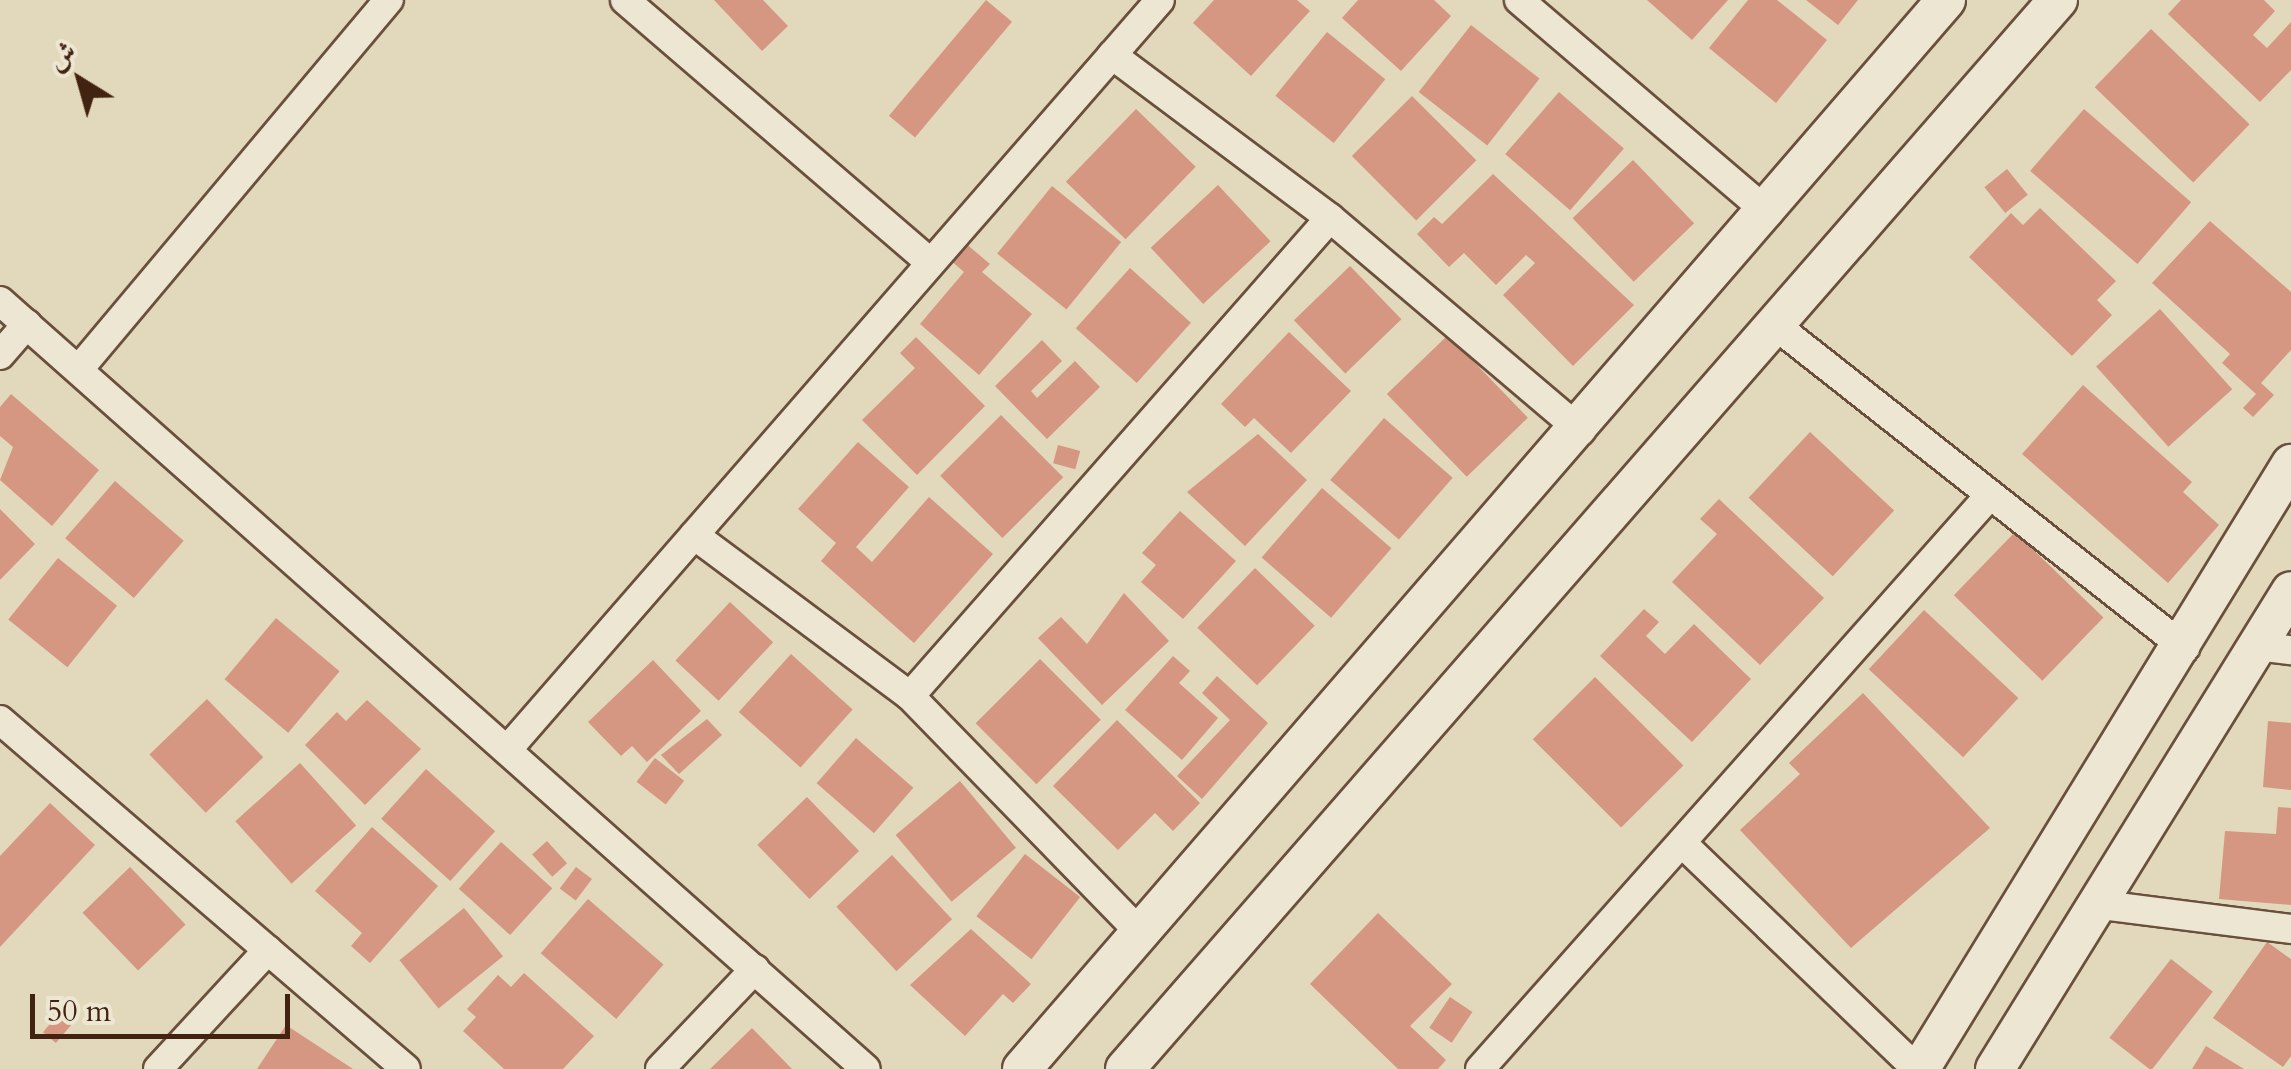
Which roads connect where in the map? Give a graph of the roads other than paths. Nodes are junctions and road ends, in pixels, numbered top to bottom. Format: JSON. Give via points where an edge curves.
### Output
{"nodes":[{"id":1,"x":389,"y":0,"type":"edge"},
{"id":2,"x":625,"y":0,"type":"edge"},
{"id":3,"x":1160,"y":0,"type":"edge"},
{"id":4,"x":1946,"y":0,"type":"edge"},
{"id":5,"x":2058,"y":0,"type":"edge"},
{"id":6,"x":1525,"y":2,"type":"edge"},
{"id":7,"x":1112,"y":54,"type":"junction"},
{"id":8,"x":1768,"y":213,"type":"junction"},
{"id":9,"x":1330,"y":218,"type":"junction"},
{"id":10,"x":931,"y":263,"type":"junction"},
{"id":11,"x":0,"y":301,"type":"edge"},
{"id":12,"x":27,"y":324,"type":"junction"},
{"id":13,"x":1775,"y":325,"type":"junction"},
{"id":14,"x":0,"y":355,"type":"edge"},
{"id":15,"x":78,"y":370,"type":"junction"},
{"id":16,"x":1581,"y":432,"type":"junction"},
{"id":17,"x":2291,"y":464,"type":"edge"},
{"id":18,"x":1990,"y":496,"type":"junction"},
{"id":19,"x":694,"y":535,"type":"junction"},
{"id":20,"x":2291,"y":591,"type":"edge"},
{"id":21,"x":2185,"y":648,"type":"junction"},
{"id":22,"x":2274,"y":648,"type":"edge"},
{"id":23,"x":910,"y":696,"type":"junction"},
{"id":24,"x":0,"y":720,"type":"edge"},
{"id":25,"x":507,"y":750,"type":"junction"},
{"id":26,"x":1683,"y":844,"type":"junction"},
{"id":27,"x":2094,"y":904,"type":"junction"},
{"id":28,"x":2291,"y":929,"type":"edge"},
{"id":29,"x":1143,"y":936,"type":"junction"},
{"id":30,"x":268,"y":950,"type":"junction"},
{"id":31,"x":755,"y":969,"type":"junction"},
{"id":32,"x":158,"y":1069,"type":"edge"},
{"id":33,"x":406,"y":1069,"type":"edge"},
{"id":34,"x":660,"y":1069,"type":"edge"},
{"id":35,"x":866,"y":1069,"type":"edge"},
{"id":36,"x":1022,"y":1069,"type":"edge"},
{"id":37,"x":1124,"y":1069,"type":"edge"},
{"id":38,"x":1480,"y":1069,"type":"edge"},
{"id":39,"x":1919,"y":1069,"type":"edge"},
{"id":40,"x":1994,"y":1069,"type":"edge"}],
"edges":[{"from":1,"to":15,"type":"street"},
{"from":2,"to":10,"type":"street"},
{"from":3,"to":7,"type":"street"},
{"from":4,"to":8,"type":"main road"},
{"from":5,"to":13,"type":"main road"},
{"from":6,"to":8,"type":"street"},
{"from":7,"to":9,"type":"street"},
{"from":7,"to":10,"type":"street"},
{"from":8,"to":16,"type":"main road"},
{"from":9,"to":16,"type":"street"},
{"from":9,"to":23,"type":"street"},
{"from":10,"to":19,"type":"street"},
{"from":11,"to":12,"type":"street"},
{"from":12,"to":14,"type":"street"},
{"from":12,"to":15,"type":"street"},
{"from":13,"to":18,"type":"street"},
{"from":13,"to":37,"type":"main road"},
{"from":15,"to":25,"type":"street"},
{"from":16,"to":29,"type":"main road"},
{"from":17,"to":21,"type":"main road"},
{"from":18,"to":21,"type":"street"},
{"from":18,"to":26,"type":"street"},
{"from":19,"to":23,"type":"street"},
{"from":19,"to":25,"type":"street"},
{"from":20,"to":22,"type":"main road"},
{"from":21,"to":39,"type":"main road"},
{"from":22,"to":27,"type":"main road"},
{"from":23,"to":29,"type":"street"},
{"from":24,"to":30,"type":"street"},
{"from":25,"to":31,"type":"street"},
{"from":26,"to":38,"type":"street"},
{"from":26,"to":39,"type":"street"},
{"from":27,"to":28,"type":"street"},
{"from":27,"to":40,"type":"main road"},
{"from":29,"to":36,"type":"main road"},
{"from":30,"to":32,"type":"street"},
{"from":30,"to":33,"type":"street"},
{"from":31,"to":34,"type":"street"},
{"from":31,"to":35,"type":"street"}]}
